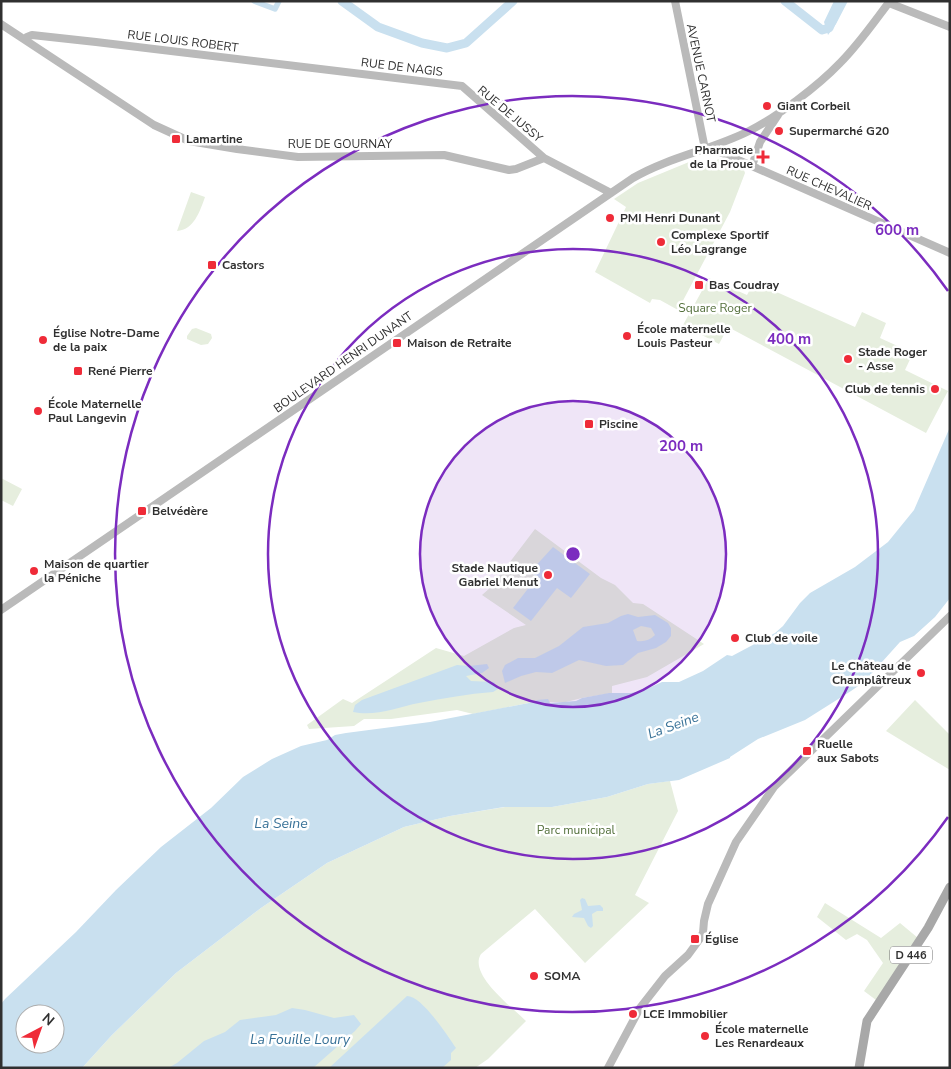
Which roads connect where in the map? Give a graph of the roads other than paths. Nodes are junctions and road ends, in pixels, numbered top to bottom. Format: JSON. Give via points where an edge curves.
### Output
{"nodes":[{"id":1,"x":675,"y":1,"type":"edge"},
{"id":2,"x":890,"y":2,"type":"edge"},
{"id":3,"x":1,"y":24,"type":"edge"},
{"id":4,"x":950,"y":26,"type":"edge"},
{"id":5,"x":25,"y":40,"type":"junction"},
{"id":6,"x":340,"y":71,"type":"joint"},
{"id":7,"x":462,"y":86,"type":"joint"},
{"id":8,"x":780,"y":112,"type":"junction"},
{"id":9,"x":771,"y":118,"type":"junction"},
{"id":10,"x":751,"y":130,"type":"junction"},
{"id":11,"x":761,"y":132,"type":"junction"},
{"id":12,"x":760,"y":142,"type":"junction"},
{"id":13,"x":718,"y":147,"type":"junction"},
{"id":14,"x":706,"y":149,"type":"junction"},
{"id":15,"x":544,"y":158,"type":"junction"},
{"id":16,"x":753,"y":167,"type":"junction"},
{"id":17,"x":612,"y":193,"type":"junction"},
{"id":18,"x":950,"y":253,"type":"edge"},
{"id":19,"x":1,"y":610,"type":"edge"},
{"id":20,"x":950,"y":616,"type":"edge"},
{"id":21,"x":950,"y":887,"type":"edge"},
{"id":22,"x":608,"y":1068,"type":"edge"},
{"id":23,"x":859,"y":1068,"type":"edge"}],
"edges":[{"from":1,"to":14,"type":"street","name":"AVENUE CARNOT"},
{"from":2,"to":4,"type":"street"},
{"from":2,"to":8,"type":"street","via":[[840,64]]},
{"from":3,"to":5,"type":"street","name":"RUE DE GOURNAY"},
{"from":5,"to":6,"type":"street","name":"RUE LOUIS ROBERT","via":[[32,35]]},
{"from":5,"to":15,"type":"street","name":"RUE DE GOURNAY","via":[[160,128],[189,140],[298,157],[435,154],[509,170]]},
{"from":6,"to":7,"type":"street","name":"RUE DE NAGIS"},
{"from":7,"to":15,"type":"street","name":"RUE DE JUSSY"},
{"from":8,"to":9,"type":"street"},
{"from":8,"to":12,"type":"street"},
{"from":9,"to":10,"type":"street"},
{"from":9,"to":11,"type":"street"},
{"from":10,"to":11,"type":"street"},
{"from":10,"to":13,"type":"street"},
{"from":11,"to":12,"type":"street","via":[[764,132]]},
{"from":12,"to":16,"type":"street"},
{"from":13,"to":14,"type":"street","name":"RUE CHEVALIER"},
{"from":13,"to":16,"type":"street","name":"RUE CHEVALIER"},
{"from":14,"to":17,"type":"street","name":"BOULEVARD HENRI DUNANT","via":[[642,173]]},
{"from":15,"to":17,"type":"street"},
{"from":16,"to":18,"type":"street","name":"RUE CHEVALIER"},
{"from":17,"to":19,"type":"street","name":"BOULEVARD HENRI DUNANT"},
{"from":20,"to":22,"type":"street","via":[[774,788],[736,842],[708,904],[703,933],[640,1008]]},
{"from":21,"to":23,"type":"main road","number":"D 446","via":[[928,928],[867,1021]]}]}
